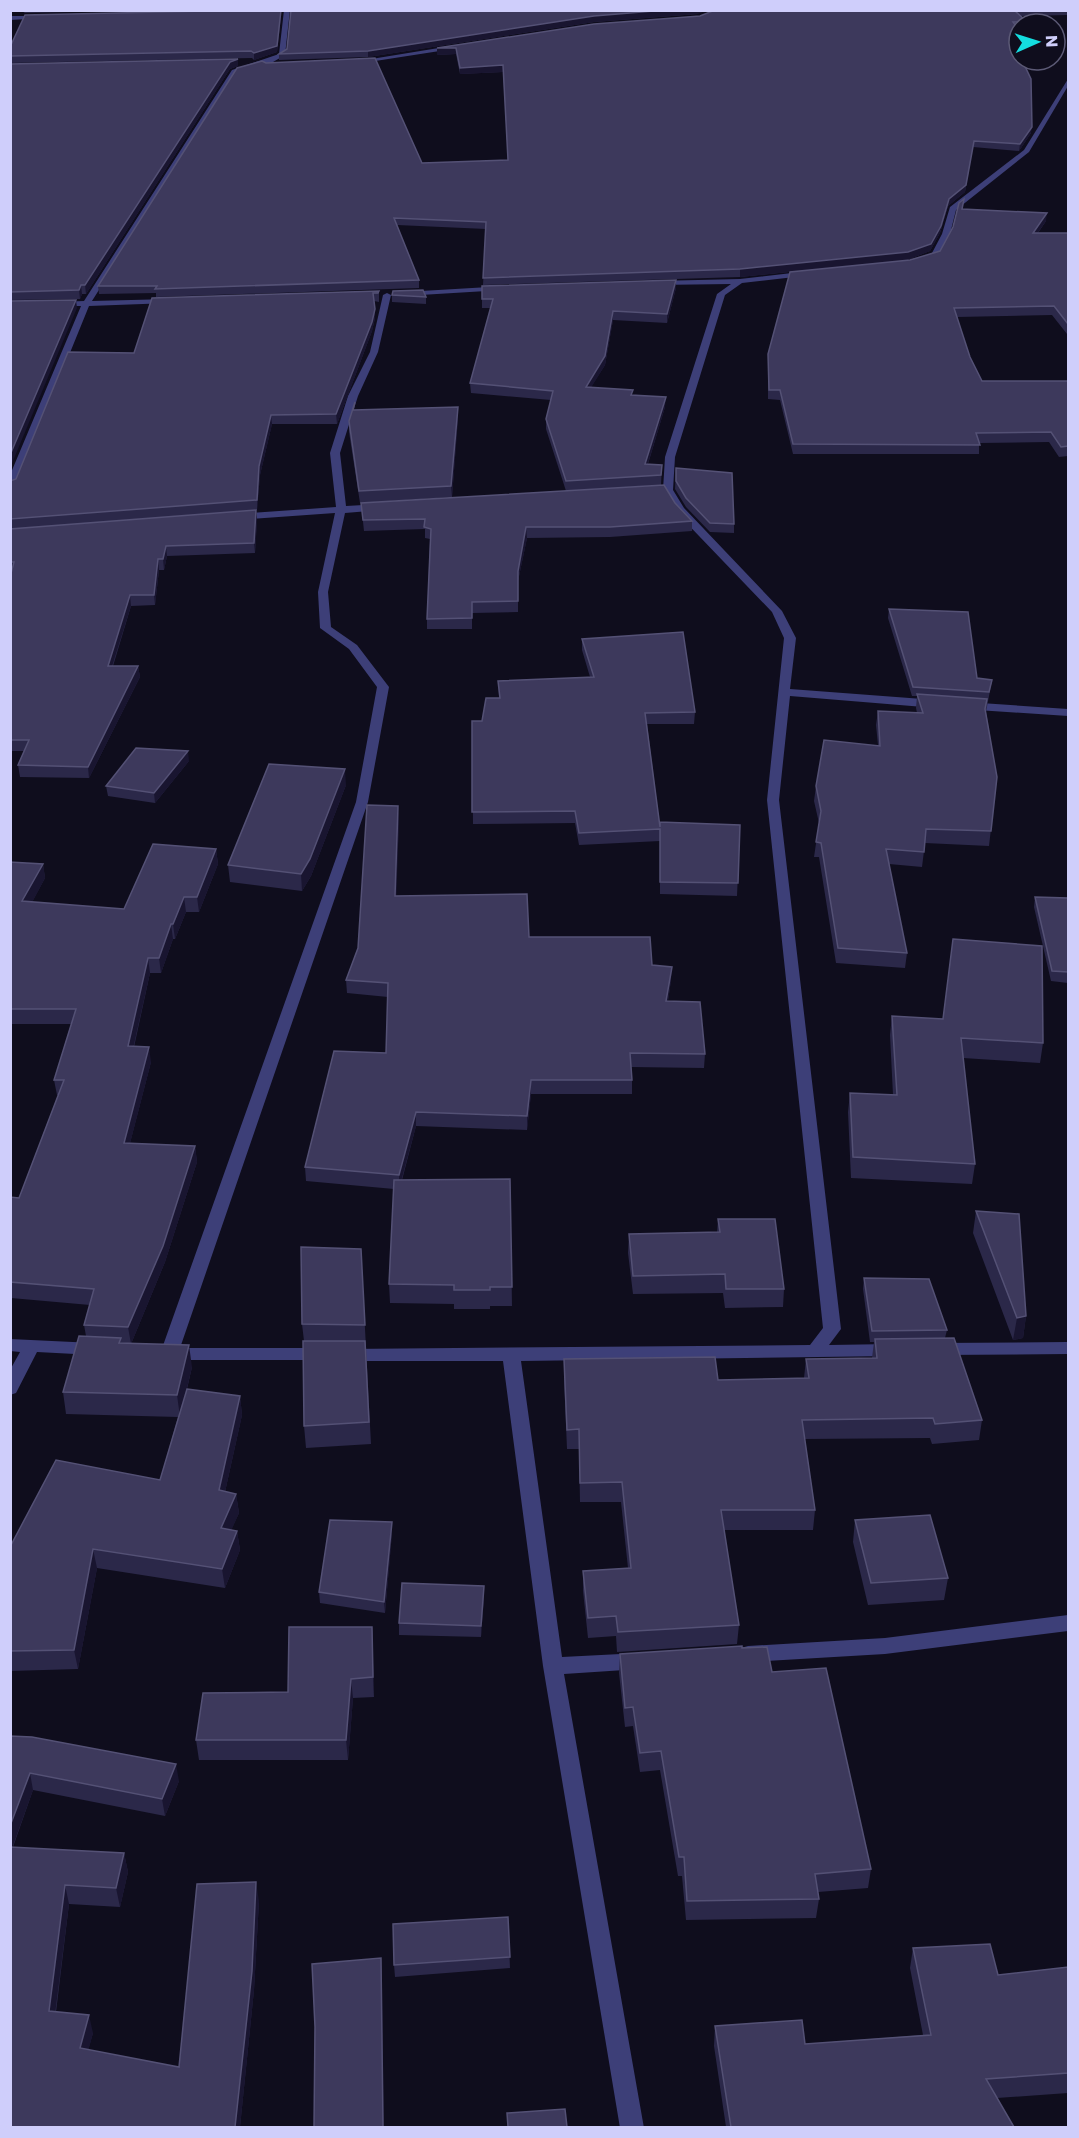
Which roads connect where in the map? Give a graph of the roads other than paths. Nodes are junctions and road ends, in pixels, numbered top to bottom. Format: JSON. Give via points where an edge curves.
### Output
{"nodes":[{"id":1,"x":287,"y":11,"type":"edge"},
{"id":2,"x":275,"y":12,"type":"edge"},
{"id":3,"x":57,"y":17,"type":"edge"},
{"id":4,"x":10,"y":18,"type":"edge"},
{"id":5,"x":460,"y":47,"type":"edge"},
{"id":6,"x":346,"y":62,"type":"edge"},
{"id":7,"x":1068,"y":81,"type":"edge"},
{"id":8,"x":909,"y":264,"type":"edge"},
{"id":9,"x":825,"y":271,"type":"edge"},
{"id":10,"x":740,"y":280,"type":"junction"},
{"id":11,"x":644,"y":284,"type":"edge"},
{"id":12,"x":513,"y":287,"type":"edge"},
{"id":13,"x":178,"y":301,"type":"edge"},
{"id":14,"x":43,"y":304,"type":"edge"},
{"id":15,"x":86,"y":304,"type":"junction"},
{"id":16,"x":10,"y":488,"type":"edge"},
{"id":17,"x":388,"y":506,"type":"edge"},
{"id":18,"x":341,"y":509,"type":"junction"},
{"id":19,"x":223,"y":518,"type":"edge"},
{"id":20,"x":783,"y":692,"type":"junction"},
{"id":21,"x":1068,"y":713,"type":"edge"},
{"id":22,"x":10,"y":1346,"type":"edge"},
{"id":23,"x":31,"y":1346,"type":"junction"},
{"id":24,"x":1068,"y":1348,"type":"edge"},
{"id":25,"x":111,"y":1350,"type":"edge"},
{"id":26,"x":815,"y":1351,"type":"junction"},
{"id":27,"x":511,"y":1355,"type":"junction"},
{"id":28,"x":10,"y":1389,"type":"edge"},
{"id":29,"x":1068,"y":1623,"type":"edge"},
{"id":30,"x":731,"y":1655,"type":"edge"},
{"id":31,"x":660,"y":1660,"type":"edge"},
{"id":32,"x":553,"y":1666,"type":"junction"},
{"id":33,"x":632,"y":2127,"type":"edge"}],
"edges":[{"from":1,"to":2,"type":"street"},
{"from":1,"to":15,"type":"street","via":[[282,55],[277,62],[242,63],[234,71]]},
{"from":3,"to":4,"type":"street"},
{"from":5,"to":6,"type":"street"},
{"from":7,"to":8,"type":"street","via":[[1027,151],[953,209],[935,255]]},
{"from":9,"to":10,"type":"street"},
{"from":10,"to":11,"type":"street"},
{"from":10,"to":20,"type":"street","via":[[721,294],[663,490],[777,611],[790,638]]},
{"from":12,"to":18,"type":"street","via":[[381,295],[374,352],[353,396],[335,453]]},
{"from":13,"to":15,"type":"street"},
{"from":14,"to":15,"type":"street"},
{"from":15,"to":16,"type":"street"},
{"from":17,"to":18,"type":"street"},
{"from":18,"to":19,"type":"street"},
{"from":18,"to":27,"type":"street","via":[[323,592],[326,628],[353,647],[383,687],[362,802],[163,1354]]},
{"from":20,"to":21,"type":"street"},
{"from":20,"to":26,"type":"street","via":[[773,800],[832,1329]]},
{"from":22,"to":23,"type":"street"},
{"from":23,"to":25,"type":"street"},
{"from":23,"to":28,"type":"street"},
{"from":24,"to":26,"type":"street"},
{"from":26,"to":27,"type":"street"},
{"from":27,"to":32,"type":"street"},
{"from":29,"to":30,"type":"street","via":[[885,1646]]},
{"from":31,"to":32,"type":"street"},
{"from":32,"to":33,"type":"street"}]}
